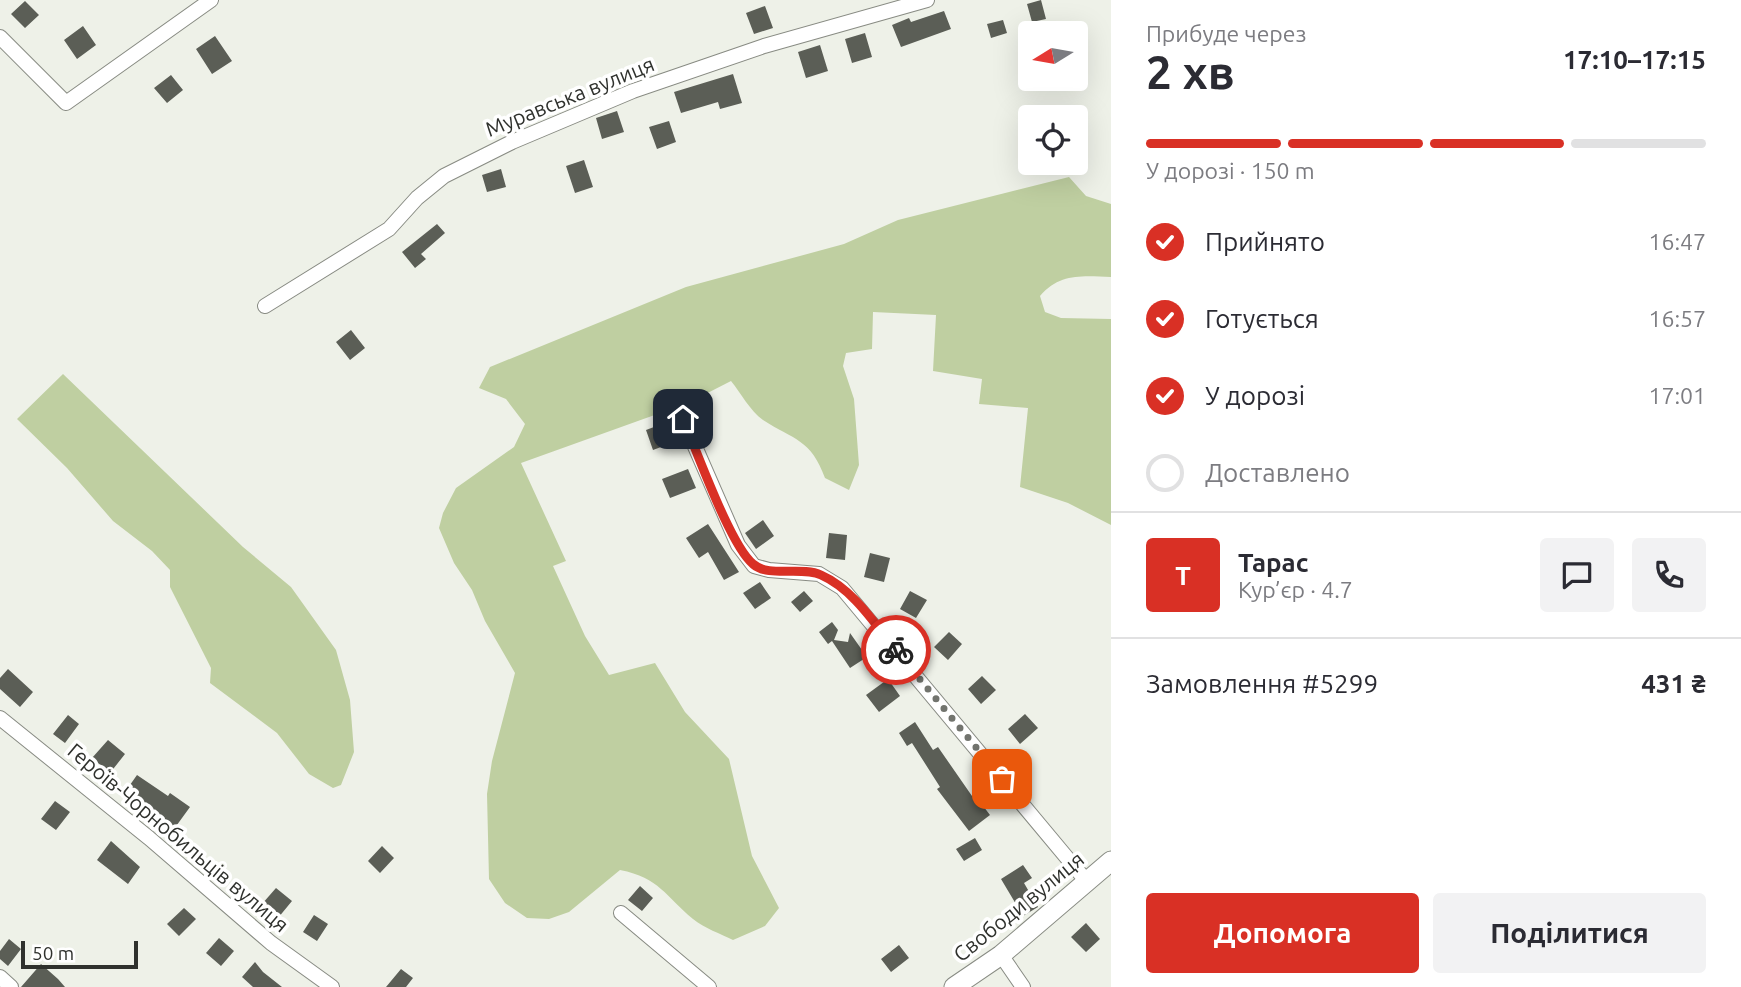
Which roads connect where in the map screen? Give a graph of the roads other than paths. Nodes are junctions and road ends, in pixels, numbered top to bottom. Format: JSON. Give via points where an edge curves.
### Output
{"nodes":[{"id":1,"x":211,"y":0,"type":"edge"},
{"id":2,"x":918,"y":1,"type":"edge"},
{"id":3,"x":0,"y":37,"type":"edge"},
{"id":4,"x":265,"y":306,"type":"dead end"},
{"id":5,"x":683,"y":419,"type":"dead end"},
{"id":6,"x":0,"y":718,"type":"edge"},
{"id":7,"x":1111,"y":861,"type":"edge"},
{"id":8,"x":1088,"y":883,"type":"junction"},
{"id":9,"x":621,"y":913,"type":"dead end"},
{"id":10,"x":1001,"y":956,"type":"junction"},
{"id":11,"x":0,"y":977,"type":"edge"},
{"id":12,"x":11,"y":987,"type":"edge"},
{"id":13,"x":332,"y":987,"type":"edge"},
{"id":14,"x":709,"y":987,"type":"edge"},
{"id":15,"x":954,"y":987,"type":"edge"},
{"id":16,"x":1023,"y":987,"type":"edge"}],
"edges":[{"from":1,"to":3,"type":"street","via":[[66,103]]},
{"from":2,"to":4,"type":"street","name":"Муравська вулиця","via":[[633,91],[501,147],[444,176],[389,229]]},
{"from":5,"to":8,"type":"street","via":[[738,545],[754,566],[819,574],[842,588]]},
{"from":6,"to":13,"type":"street","name":"Героїв-Чорнобильців вулиця","via":[[271,943]]},
{"from":7,"to":8,"type":"street","name":"Свободи вулиця"},
{"from":8,"to":10,"type":"street","name":"Свободи вулиця"},
{"from":9,"to":14,"type":"street"},
{"from":10,"to":15,"type":"street","name":"Свободи вулиця"},
{"from":10,"to":16,"type":"street"},
{"from":11,"to":12,"type":"street"}]}
